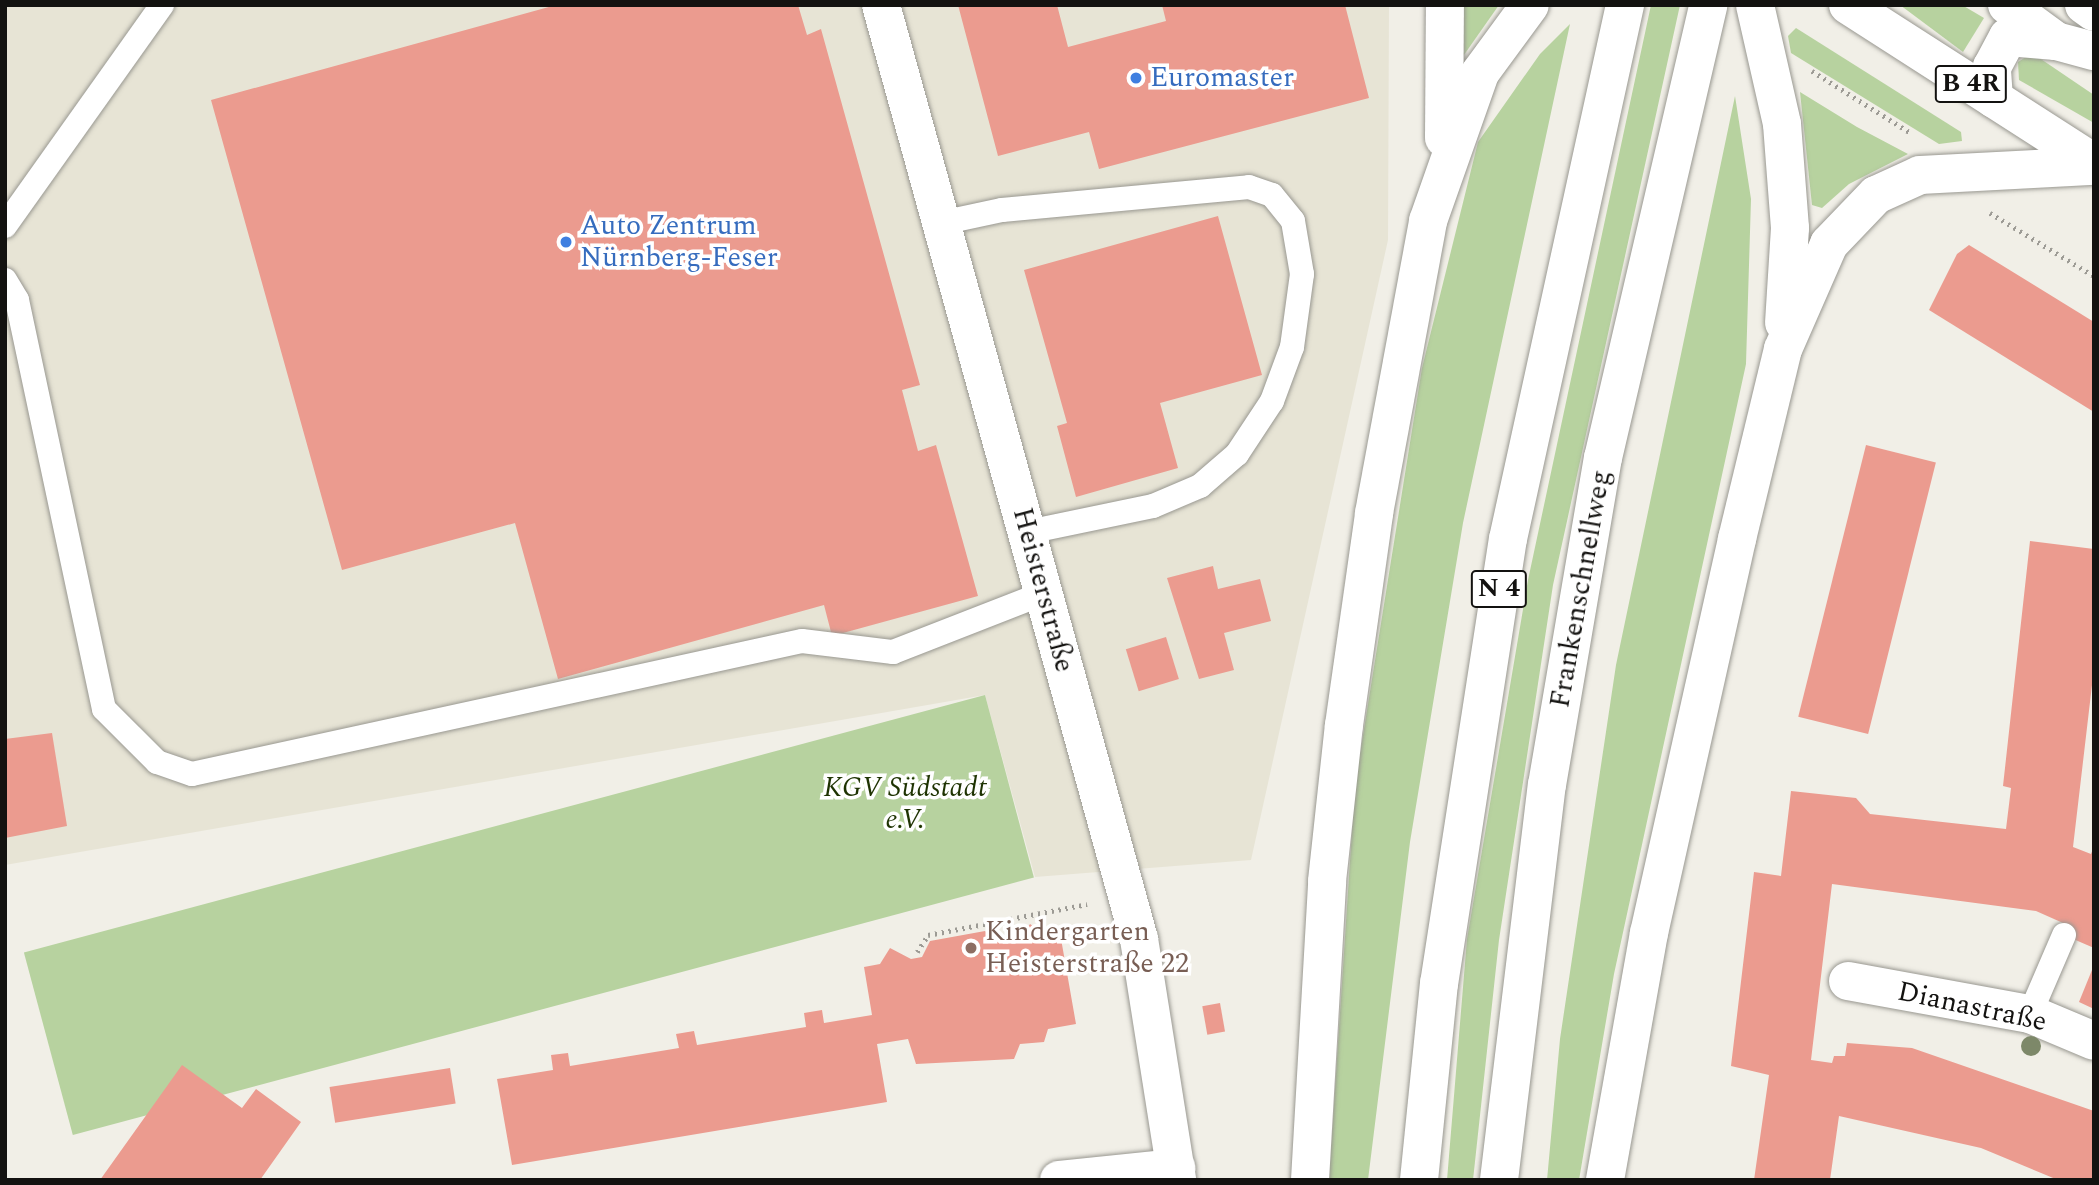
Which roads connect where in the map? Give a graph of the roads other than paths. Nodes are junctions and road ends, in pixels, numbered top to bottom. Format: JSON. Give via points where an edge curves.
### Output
{"nodes":[{"id":1,"x":162,"y":5,"type":"edge"},
{"id":2,"x":881,"y":5,"type":"edge"},
{"id":3,"x":1445,"y":5,"type":"edge"},
{"id":4,"x":1530,"y":5,"type":"edge"},
{"id":5,"x":1625,"y":5,"type":"edge"},
{"id":6,"x":1708,"y":5,"type":"edge"},
{"id":7,"x":1848,"y":5,"type":"edge"},
{"id":8,"x":2007,"y":5,"type":"edge"},
{"id":9,"x":2084,"y":5,"type":"edge"},
{"id":10,"x":2094,"y":12,"type":"edge"},
{"id":11,"x":1760,"y":22,"type":"edge"},
{"id":12,"x":2056,"y":41,"type":"junction"},
{"id":13,"x":2094,"y":51,"type":"edge"},
{"id":14,"x":1994,"y":99,"type":"junction"},
{"id":15,"x":1444,"y":161,"type":"junction"},
{"id":16,"x":2094,"y":164,"type":"edge"},
{"id":17,"x":941,"y":223,"type":"junction"},
{"id":18,"x":5,"y":226,"type":"edge"},
{"id":19,"x":5,"y":280,"type":"edge"},
{"id":20,"x":1783,"y":349,"type":"junction"},
{"id":21,"x":1027,"y":531,"type":"junction"},
{"id":22,"x":1044,"y":593,"type":"junction"},
{"id":23,"x":2064,"y":935,"type":"dead end"},
{"id":24,"x":1848,"y":981,"type":"dead end"},
{"id":25,"x":2030,"y":1014,"type":"junction"},
{"id":26,"x":2094,"y":1041,"type":"edge"},
{"id":27,"x":1176,"y":1174,"type":"edge"},
{"id":28,"x":1059,"y":1180,"type":"edge"},
{"id":29,"x":1310,"y":1180,"type":"edge"},
{"id":30,"x":1419,"y":1180,"type":"edge"},
{"id":31,"x":1499,"y":1180,"type":"edge"},
{"id":32,"x":1605,"y":1180,"type":"edge"}],
"edges":[{"from":1,"to":18,"type":"lane"},
{"from":2,"to":17,"type":"main road","name":"Heisterstraße"},
{"from":3,"to":15,"type":"main road"},
{"from":4,"to":15,"type":"main road","via":[[1480,73]]},
{"from":5,"to":30,"type":"main road","number":"N 4","via":[[1553,312],[1490,643],[1439,984]]},
{"from":6,"to":31,"type":"main road","name":"Frankenschnellweg","via":[[1603,458],[1547,786]]},
{"from":7,"to":14,"type":"main road","number":"B 4R"},
{"from":8,"to":12,"type":"main road"},
{"from":9,"to":10,"type":"main road"},
{"from":11,"to":20,"type":"main road","via":[[1789,209]]},
{"from":12,"to":13,"type":"main road"},
{"from":12,"to":14,"type":"main road","via":[[2008,37],[1992,68]]},
{"from":14,"to":16,"type":"main road","number":"B 4R"},
{"from":15,"to":29,"type":"main road","via":[[1374,513],[1344,725],[1326,894]]},
{"from":16,"to":20,"type":"main road","via":[[1946,169],[1876,195],[1829,244]]},
{"from":17,"to":21,"type":"main road","name":"Heisterstraße"},
{"from":17,"to":21,"type":"lane","via":[[1002,211],[1249,187],[1272,195],[1293,221],[1302,274],[1292,347],[1272,401],[1237,454],[1200,486],[1153,506]]},
{"from":19,"to":22,"type":"lane","via":[[17,300],[104,709],[157,762],[192,774],[802,641],[892,652]]},
{"from":20,"to":32,"type":"main road","via":[[1652,919]]},
{"from":21,"to":22,"type":"main road","name":"Heisterstraße"},
{"from":22,"to":27,"type":"main road","name":"Heisterstraße","via":[[1127,897]]},
{"from":23,"to":25,"type":"lane"},
{"from":24,"to":25,"type":"main road","name":"Dianastraße"},
{"from":25,"to":26,"type":"main road","name":"Dianastraße"},
{"from":27,"to":28,"type":"main road"}]}
